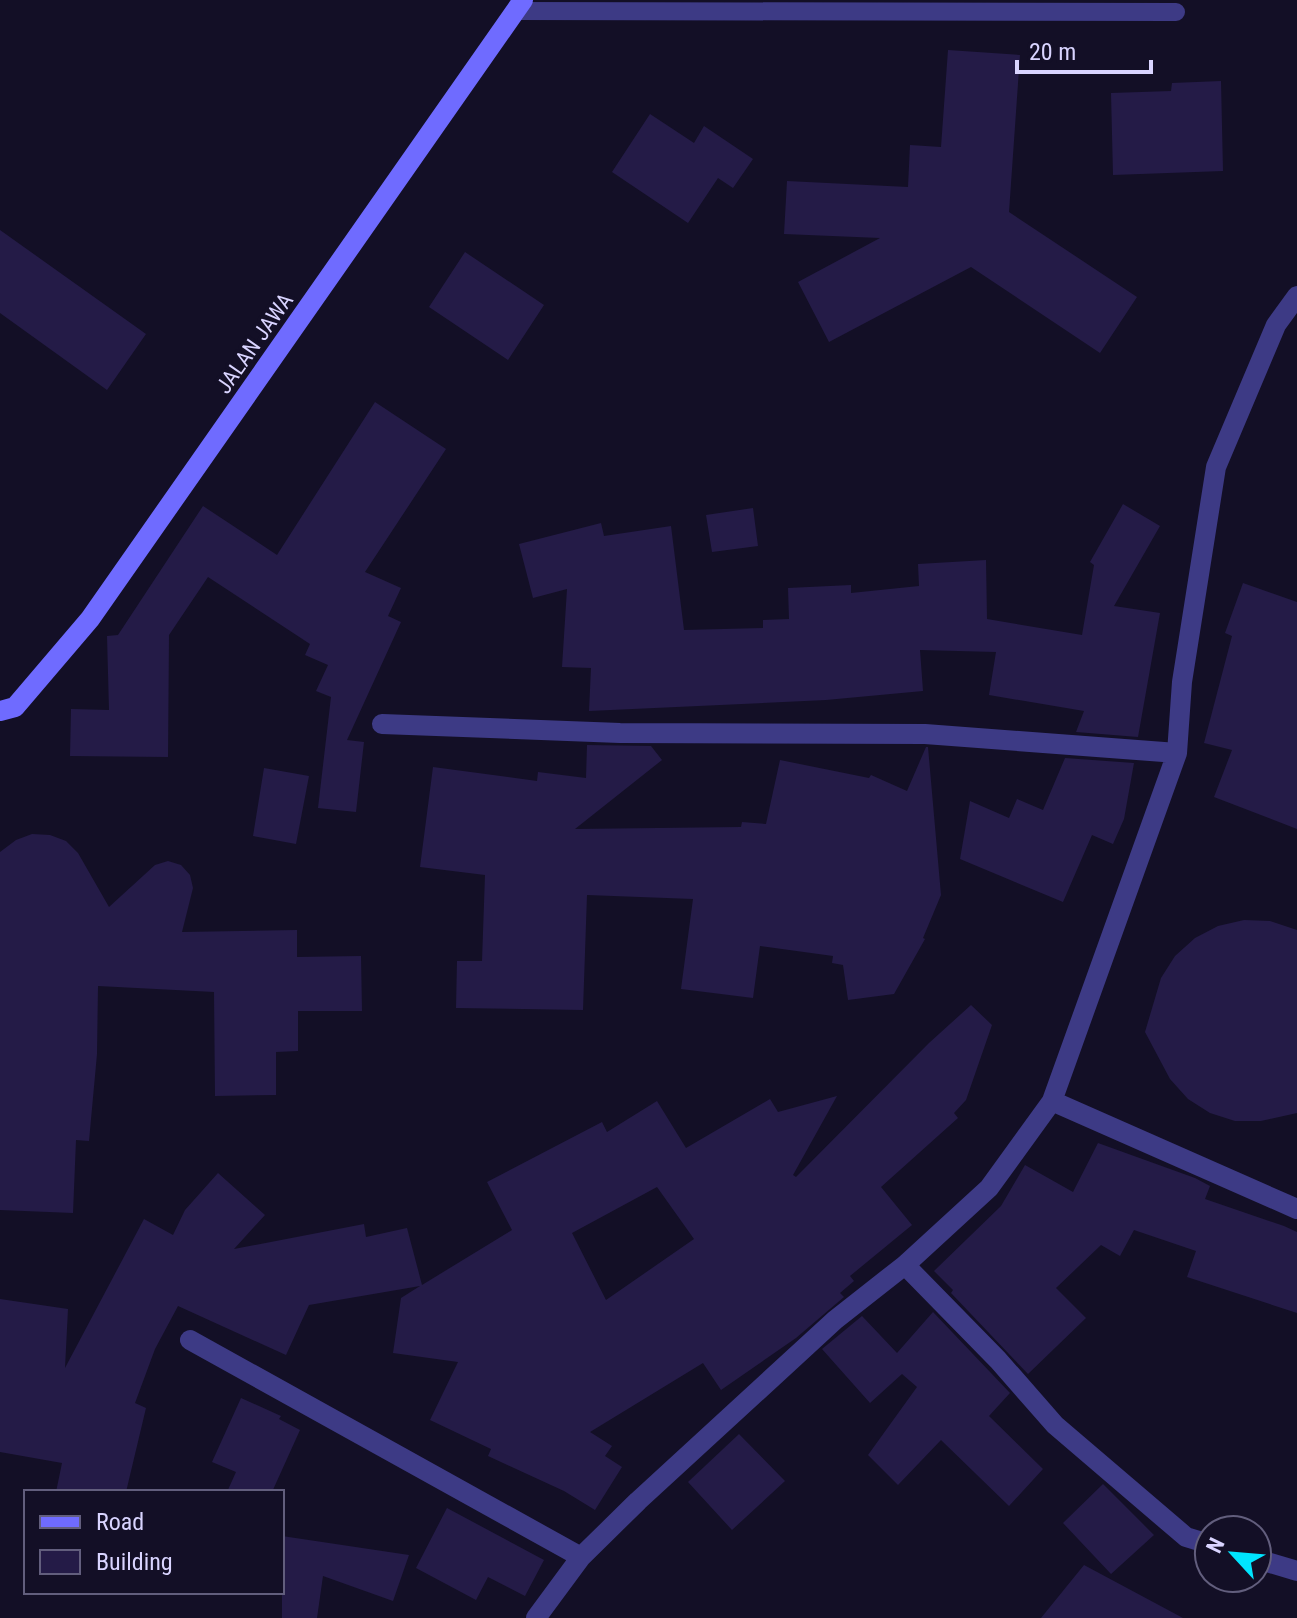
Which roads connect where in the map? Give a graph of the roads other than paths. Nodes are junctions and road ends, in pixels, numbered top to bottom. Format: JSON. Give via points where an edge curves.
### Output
{"nodes":[{"id":1,"x":519,"y":6,"type":"edge"},
{"id":2,"x":1176,"y":12,"type":"dead end"},
{"id":3,"x":1297,"y":296,"type":"edge"},
{"id":4,"x":8,"y":709,"type":"edge"},
{"id":5,"x":382,"y":724,"type":"dead end"},
{"id":6,"x":1177,"y":753,"type":"junction"},
{"id":7,"x":1052,"y":1101,"type":"junction"},
{"id":8,"x":1297,"y":1209,"type":"edge"},
{"id":9,"x":905,"y":1265,"type":"junction"},
{"id":10,"x":190,"y":1340,"type":"dead end"},
{"id":11,"x":1193,"y":1539,"type":"edge"},
{"id":12,"x":581,"y":1557,"type":"junction"},
{"id":13,"x":1273,"y":1564,"type":"edge"},
{"id":14,"x":1297,"y":1571,"type":"edge"},
{"id":15,"x":536,"y":1618,"type":"edge"}],
"edges":[{"from":1,"to":2,"type":"lane"},
{"from":1,"to":4,"type":"street","name":"JALAN JAWA","via":[[90,619]]},
{"from":3,"to":6,"type":"street","via":[[1276,325],[1216,467],[1182,682]]},
{"from":5,"to":6,"type":"street","via":[[620,733],[925,734]]},
{"from":6,"to":7,"type":"street"},
{"from":7,"to":8,"type":"street"},
{"from":7,"to":9,"type":"street","via":[[989,1188]]},
{"from":9,"to":11,"type":"street","via":[[1055,1425]]},
{"from":9,"to":12,"type":"street","via":[[835,1320]]},
{"from":10,"to":12,"type":"street"},
{"from":12,"to":15,"type":"street"},
{"from":13,"to":14,"type":"street"}]}
